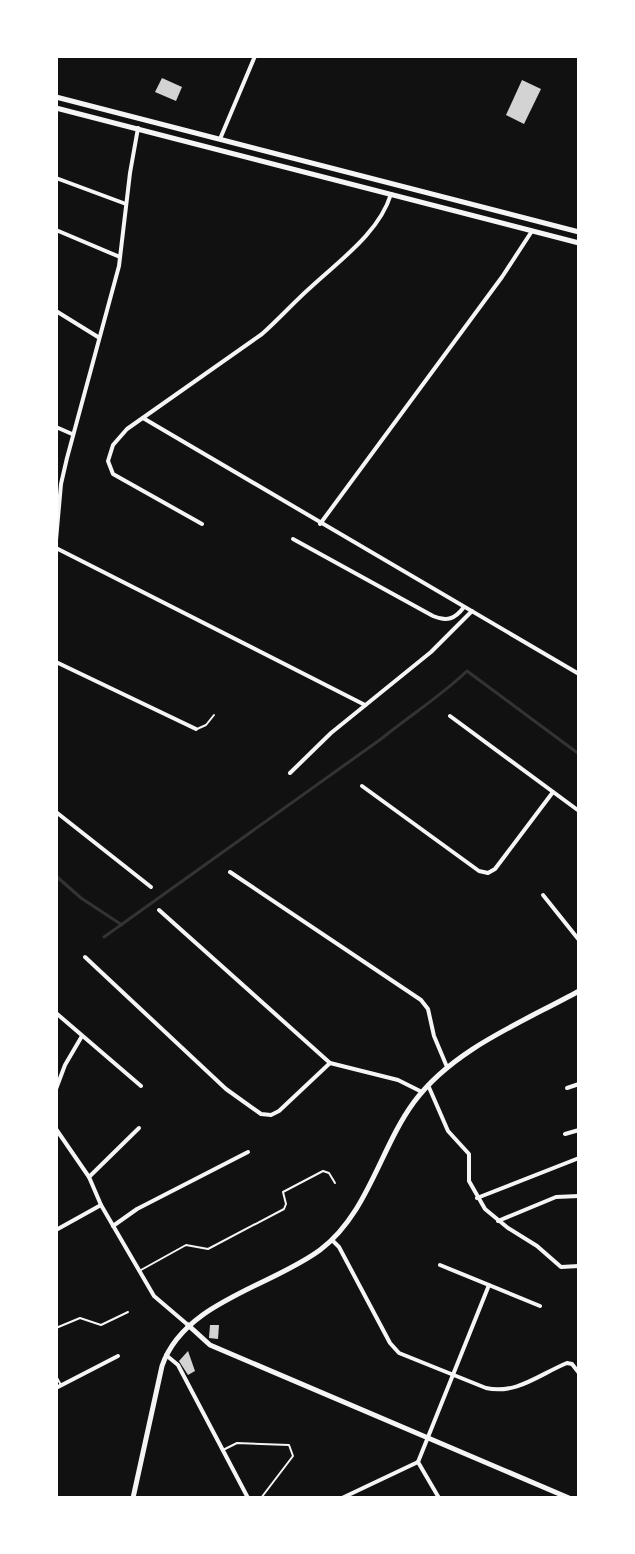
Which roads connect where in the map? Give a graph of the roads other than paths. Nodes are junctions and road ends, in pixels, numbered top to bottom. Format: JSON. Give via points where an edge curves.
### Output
{"nodes":[{"id":1,"x":255,"y":56,"type":"edge"},
{"id":2,"x":56,"y":97,"type":"edge"},
{"id":3,"x":56,"y":108,"type":"edge"},
{"id":4,"x":138,"y":128,"type":"junction"},
{"id":5,"x":220,"y":139,"type":"junction"},
{"id":6,"x":56,"y":178,"type":"edge"},
{"id":7,"x":391,"y":194,"type":"junction"},
{"id":8,"x":126,"y":204,"type":"junction"},
{"id":9,"x":56,"y":230,"type":"edge"},
{"id":10,"x":532,"y":231,"type":"junction"},
{"id":11,"x":579,"y":232,"type":"edge"},
{"id":12,"x":579,"y":243,"type":"edge"},
{"id":13,"x":121,"y":257,"type":"junction"},
{"id":14,"x":56,"y":311,"type":"edge"},
{"id":15,"x":99,"y":337,"type":"junction"},
{"id":16,"x":142,"y":417,"type":"junction"},
{"id":17,"x":56,"y":427,"type":"edge"},
{"id":18,"x":72,"y":434,"type":"junction"},
{"id":19,"x":202,"y":524,"type":"dead end"},
{"id":20,"x":320,"y":524,"type":"junction"},
{"id":21,"x":293,"y":539,"type":"dead end"},
{"id":22,"x":56,"y":540,"type":"edge"},
{"id":23,"x":56,"y":548,"type":"edge"},
{"id":24,"x":464,"y":607,"type":"junction"},
{"id":25,"x":472,"y":611,"type":"junction"},
{"id":26,"x":56,"y":662,"type":"edge"},
{"id":27,"x":579,"y":674,"type":"edge"},
{"id":28,"x":365,"y":705,"type":"junction"},
{"id":29,"x":214,"y":715,"type":"dead end"},
{"id":30,"x":450,"y":716,"type":"dead end"},
{"id":31,"x":196,"y":729,"type":"joint"},
{"id":32,"x":290,"y":773,"type":"dead end"},
{"id":33,"x":362,"y":786,"type":"dead end"},
{"id":34,"x":553,"y":792,"type":"junction"},
{"id":35,"x":579,"y":811,"type":"edge"},
{"id":36,"x":56,"y":812,"type":"edge"},
{"id":37,"x":230,"y":872,"type":"dead end"},
{"id":38,"x":151,"y":887,"type":"dead end"},
{"id":39,"x":543,"y":895,"type":"dead end"},
{"id":40,"x":159,"y":910,"type":"dead end"},
{"id":41,"x":579,"y":940,"type":"edge"},
{"id":42,"x":85,"y":957,"type":"dead end"},
{"id":43,"x":579,"y":991,"type":"edge"},
{"id":44,"x":56,"y":1013,"type":"edge"},
{"id":45,"x":82,"y":1036,"type":"junction"},
{"id":46,"x":330,"y":1063,"type":"junction"},
{"id":47,"x":447,"y":1067,"type":"junction"},
{"id":48,"x":579,"y":1084,"type":"edge"},
{"id":49,"x":428,"y":1085,"type":"junction"},
{"id":50,"x":141,"y":1086,"type":"dead end"},
{"id":51,"x":567,"y":1088,"type":"dead end"},
{"id":52,"x":56,"y":1089,"type":"edge"},
{"id":53,"x":422,"y":1092,"type":"junction"},
{"id":54,"x":139,"y":1128,"type":"dead end"},
{"id":55,"x":56,"y":1129,"type":"edge"},
{"id":56,"x":579,"y":1130,"type":"edge"},
{"id":57,"x":565,"y":1134,"type":"dead end"},
{"id":58,"x":248,"y":1152,"type":"dead end"},
{"id":59,"x":579,"y":1158,"type":"edge"},
{"id":60,"x":89,"y":1177,"type":"junction"},
{"id":61,"x":335,"y":1183,"type":"dead end"},
{"id":62,"x":579,"y":1196,"type":"edge"},
{"id":63,"x":477,"y":1198,"type":"junction"},
{"id":64,"x":101,"y":1205,"type":"junction"},
{"id":65,"x":498,"y":1221,"type":"junction"},
{"id":66,"x":113,"y":1226,"type":"junction"},
{"id":67,"x":56,"y":1230,"type":"edge"},
{"id":68,"x":332,"y":1240,"type":"junction"},
{"id":69,"x":440,"y":1265,"type":"dead end"},
{"id":70,"x":579,"y":1266,"type":"edge"},
{"id":71,"x":140,"y":1270,"type":"junction"},
{"id":72,"x":489,"y":1285,"type":"junction"},
{"id":73,"x":540,"y":1306,"type":"dead end"},
{"id":74,"x":128,"y":1312,"type":"dead end"},
{"id":75,"x":188,"y":1325,"type":"junction"},
{"id":76,"x":56,"y":1328,"type":"edge"},
{"id":77,"x":166,"y":1355,"type":"junction"},
{"id":78,"x":118,"y":1356,"type":"dead end"},
{"id":79,"x":579,"y":1373,"type":"edge"},
{"id":80,"x":452,"y":1375,"type":"junction"},
{"id":81,"x":56,"y":1376,"type":"edge"},
{"id":82,"x":59,"y":1387,"type":"edge"},
{"id":83,"x":427,"y":1437,"type":"junction"},
{"id":84,"x":223,"y":1450,"type":"junction"},
{"id":85,"x":418,"y":1462,"type":"junction"},
{"id":86,"x":133,"y":1498,"type":"edge"},
{"id":87,"x":248,"y":1498,"type":"edge"},
{"id":88,"x":261,"y":1498,"type":"edge"},
{"id":89,"x":342,"y":1498,"type":"edge"},
{"id":90,"x":439,"y":1498,"type":"edge"},
{"id":91,"x":569,"y":1498,"type":"edge"}],
"edges":[{"from":1,"to":5,"type":"street"},
{"from":2,"to":5,"type":"street"},
{"from":3,"to":4,"type":"street"},
{"from":4,"to":7,"type":"street"},
{"from":4,"to":8,"type":"street"},
{"from":5,"to":11,"type":"street"},
{"from":6,"to":8,"type":"street"},
{"from":7,"to":10,"type":"street"},
{"from":7,"to":16,"type":"street","via":[[382,214],[349,254],[262,334]]},
{"from":8,"to":13,"type":"street"},
{"from":9,"to":13,"type":"street"},
{"from":10,"to":12,"type":"street"},
{"from":10,"to":20,"type":"street"},
{"from":13,"to":15,"type":"street"},
{"from":14,"to":15,"type":"street"},
{"from":15,"to":18,"type":"street"},
{"from":16,"to":19,"type":"street","via":[[113,445],[110,472]]},
{"from":16,"to":20,"type":"street"},
{"from":17,"to":18,"type":"street"},
{"from":18,"to":22,"type":"street"},
{"from":20,"to":24,"type":"street"},
{"from":21,"to":24,"type":"street","via":[[443,620]]},
{"from":23,"to":28,"type":"street"},
{"from":24,"to":25,"type":"street"},
{"from":25,"to":27,"type":"street"},
{"from":25,"to":28,"type":"street"},
{"from":26,"to":31,"type":"street"},
{"from":28,"to":32,"type":"street"},
{"from":29,"to":31,"type":"lane"},
{"from":30,"to":34,"type":"street"},
{"from":33,"to":34,"type":"street","via":[[488,873]]},
{"from":34,"to":35,"type":"street"},
{"from":36,"to":38,"type":"street"},
{"from":37,"to":47,"type":"street","via":[[421,1000]]},
{"from":39,"to":41,"type":"street"},
{"from":40,"to":46,"type":"street"},
{"from":42,"to":46,"type":"street","via":[[182,1050],[261,1114],[279,1111]]},
{"from":43,"to":47,"type":"street"},
{"from":44,"to":45,"type":"street"},
{"from":45,"to":50,"type":"street"},
{"from":45,"to":52,"type":"street"},
{"from":46,"to":53,"type":"street","via":[[398,1080]]},
{"from":47,"to":49,"type":"street"},
{"from":48,"to":51,"type":"street"},
{"from":49,"to":53,"type":"street"},
{"from":49,"to":63,"type":"street","via":[[448,1131],[469,1154],[467,1175]]},
{"from":53,"to":68,"type":"street"},
{"from":54,"to":60,"type":"street"},
{"from":55,"to":60,"type":"street"},
{"from":56,"to":57,"type":"street"},
{"from":58,"to":66,"type":"street"},
{"from":59,"to":63,"type":"street"},
{"from":60,"to":64,"type":"street"},
{"from":61,"to":71,"type":"lane","via":[[323,1171],[283,1192],[284,1209],[208,1249],[186,1245]]},
{"from":62,"to":65,"type":"street","via":[[556,1197]]},
{"from":63,"to":65,"type":"street"},
{"from":64,"to":66,"type":"street"},
{"from":64,"to":67,"type":"street"},
{"from":65,"to":70,"type":"street","via":[[561,1267]]},
{"from":66,"to":71,"type":"street"},
{"from":68,"to":75,"type":"street"},
{"from":68,"to":80,"type":"street","via":[[394,1349]]},
{"from":69,"to":72,"type":"street"},
{"from":71,"to":75,"type":"street","via":[[154,1296]]},
{"from":72,"to":73,"type":"street"},
{"from":72,"to":80,"type":"street"},
{"from":74,"to":76,"type":"lane","via":[[101,1325],[80,1318]]},
{"from":75,"to":77,"type":"street"},
{"from":75,"to":83,"type":"street","via":[[210,1345]]},
{"from":77,"to":84,"type":"street","via":[[178,1365]]},
{"from":77,"to":86,"type":"street"},
{"from":78,"to":82,"type":"street"},
{"from":79,"to":80,"type":"street","via":[[567,1363],[500,1391]]},
{"from":80,"to":83,"type":"street"},
{"from":81,"to":82,"type":"lane"},
{"from":83,"to":85,"type":"street"},
{"from":83,"to":91,"type":"street"},
{"from":84,"to":87,"type":"street"},
{"from":84,"to":88,"type":"lane","via":[[237,1443],[289,1445],[293,1456]]},
{"from":85,"to":89,"type":"street"},
{"from":85,"to":90,"type":"street"}]}
